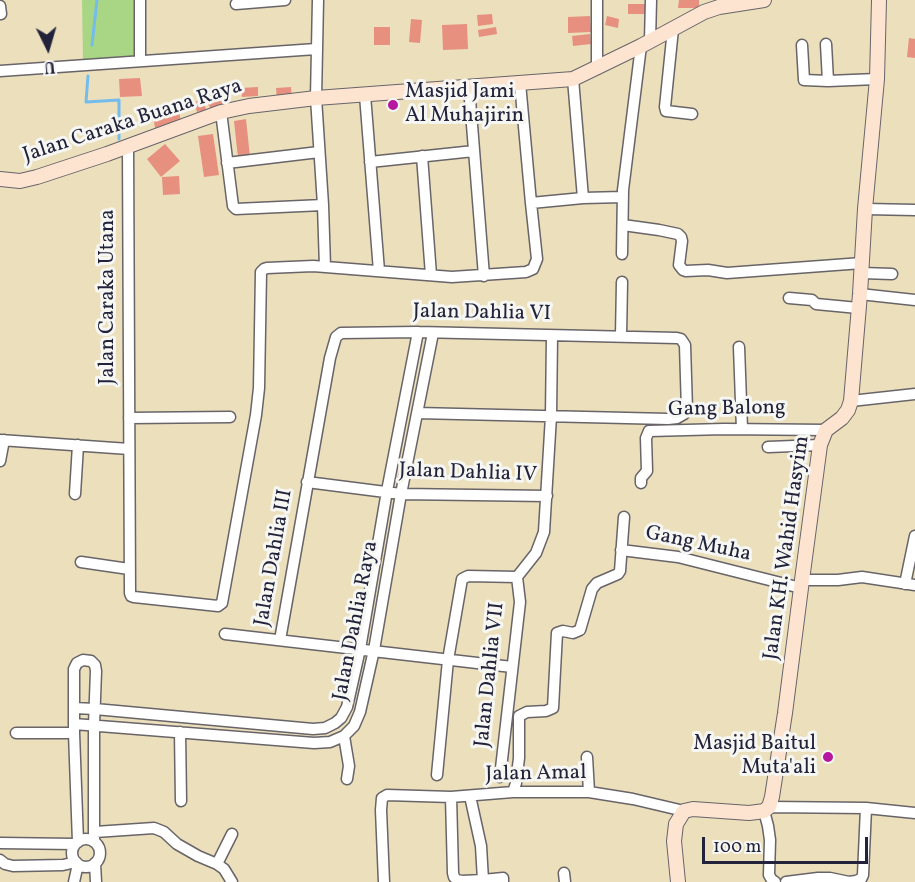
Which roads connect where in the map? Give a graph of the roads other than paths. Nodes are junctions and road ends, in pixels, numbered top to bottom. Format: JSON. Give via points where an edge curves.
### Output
{"nodes":[{"id":1,"x":140,"y":0,"type":"edge"},
{"id":2,"x":285,"y":0,"type":"edge"},
{"id":3,"x":318,"y":0,"type":"edge"},
{"id":4,"x":597,"y":0,"type":"edge"},
{"id":5,"x":651,"y":0,"type":"edge"},
{"id":6,"x":759,"y":0,"type":"edge"},
{"id":7,"x":879,"y":0,"type":"edge"},
{"id":8,"x":236,"y":4,"type":"dead end"},
{"id":9,"x":0,"y":6,"type":"edge"},
{"id":10,"x":704,"y":6,"type":"edge"},
{"id":11,"x":1,"y":14,"type":"edge"},
{"id":12,"x":673,"y":29,"type":"junction"},
{"id":13,"x":646,"y":44,"type":"junction"},
{"id":14,"x":826,"y":44,"type":"dead end"},
{"id":15,"x":802,"y":45,"type":"dead end"},
{"id":16,"x":316,"y":49,"type":"junction"},
{"id":17,"x":140,"y":61,"type":"junction"},
{"id":18,"x":597,"y":69,"type":"junction"},
{"id":19,"x":0,"y":72,"type":"edge"},
{"id":20,"x":573,"y":79,"type":"junction"},
{"id":21,"x":877,"y":80,"type":"junction"},
{"id":22,"x":828,"y":81,"type":"junction"},
{"id":23,"x":520,"y":83,"type":"junction"},
{"id":24,"x":469,"y":87,"type":"junction"},
{"id":25,"x":365,"y":94,"type":"junction"},
{"id":26,"x":316,"y":98,"type":"junction"},
{"id":27,"x":221,"y":112,"type":"junction"},
{"id":28,"x":692,"y":114,"type":"dead end"},
{"id":29,"x":124,"y":147,"type":"junction"},
{"id":30,"x":474,"y":151,"type":"junction"},
{"id":31,"x":319,"y":152,"type":"junction"},
{"id":32,"x":422,"y":156,"type":"junction"},
{"id":33,"x":370,"y":162,"type":"junction"},
{"id":34,"x":227,"y":163,"type":"junction"},
{"id":35,"x":0,"y":179,"type":"edge"},
{"id":36,"x":623,"y":197,"type":"junction"},
{"id":37,"x":583,"y":198,"type":"junction"},
{"id":38,"x":531,"y":203,"type":"junction"},
{"id":39,"x":323,"y":205,"type":"junction"},
{"id":40,"x":865,"y":209,"type":"junction"},
{"id":41,"x":915,"y":210,"type":"edge"},
{"id":42,"x":623,"y":225,"type":"junction"},
{"id":43,"x":622,"y":254,"type":"dead end"},
{"id":44,"x":325,"y":267,"type":"junction"},
{"id":45,"x":862,"y":268,"type":"junction"},
{"id":46,"x":379,"y":271,"type":"junction"},
{"id":47,"x":892,"y":274,"type":"dead end"},
{"id":48,"x":431,"y":275,"type":"junction"},
{"id":49,"x":484,"y":276,"type":"junction"},
{"id":50,"x":622,"y":282,"type":"dead end"},
{"id":51,"x":789,"y":298,"type":"dead end"},
{"id":52,"x":915,"y":300,"type":"edge"},
{"id":53,"x":859,"y":301,"type":"junction"},
{"id":54,"x":418,"y":332,"type":"junction"},
{"id":55,"x":341,"y":333,"type":"joint"},
{"id":56,"x":433,"y":333,"type":"junction"},
{"id":57,"x":552,"y":336,"type":"junction"},
{"id":58,"x":621,"y":336,"type":"junction"},
{"id":59,"x":739,"y":347,"type":"dead end"},
{"id":60,"x":915,"y":394,"type":"edge"},
{"id":61,"x":851,"y":401,"type":"junction"},
{"id":62,"x":417,"y":413,"type":"junction"},
{"id":63,"x":551,"y":416,"type":"junction"},
{"id":64,"x":230,"y":417,"type":"dead end"},
{"id":65,"x":129,"y":418,"type":"junction"},
{"id":66,"x":742,"y":429,"type":"junction"},
{"id":67,"x":826,"y":430,"type":"junction"},
{"id":68,"x":2,"y":440,"type":"edge"},
{"id":69,"x":78,"y":445,"type":"junction"},
{"id":70,"x":820,"y":446,"type":"junction"},
{"id":71,"x":768,"y":447,"type":"dead end"},
{"id":72,"x":129,"y":449,"type":"junction"},
{"id":73,"x":0,"y":461,"type":"edge"},
{"id":74,"x":307,"y":482,"type":"junction"},
{"id":75,"x":641,"y":483,"type":"dead end"},
{"id":76,"x":387,"y":491,"type":"junction"},
{"id":77,"x":75,"y":494,"type":"dead end"},
{"id":78,"x":401,"y":494,"type":"junction"},
{"id":79,"x":547,"y":496,"type":"junction"},
{"id":80,"x":624,"y":517,"type":"dead end"},
{"id":81,"x":915,"y":536,"type":"edge"},
{"id":82,"x":621,"y":550,"type":"junction"},
{"id":83,"x":81,"y":562,"type":"dead end"},
{"id":84,"x":129,"y":569,"type":"junction"},
{"id":85,"x":517,"y":577,"type":"junction"},
{"id":86,"x":801,"y":584,"type":"junction"},
{"id":87,"x":910,"y":585,"type":"edge"},
{"id":88,"x":225,"y":634,"type":"dead end"},
{"id":89,"x":280,"y":640,"type":"junction"},
{"id":90,"x":360,"y":649,"type":"junction"},
{"id":91,"x":374,"y":650,"type":"junction"},
{"id":92,"x":448,"y":660,"type":"junction"},
{"id":93,"x":512,"y":667,"type":"junction"},
{"id":94,"x":74,"y":708,"type":"junction"},
{"id":95,"x":95,"y":709,"type":"junction"},
{"id":96,"x":94,"y":725,"type":"junction"},
{"id":97,"x":74,"y":729,"type":"junction"},
{"id":98,"x":180,"y":732,"type":"junction"},
{"id":99,"x":16,"y":733,"type":"dead end"},
{"id":100,"x":344,"y":736,"type":"junction"},
{"id":101,"x":587,"y":757,"type":"dead end"},
{"id":102,"x":437,"y":775,"type":"dead end"},
{"id":103,"x":500,"y":777,"type":"dead end"},
{"id":104,"x":347,"y":779,"type":"dead end"},
{"id":105,"x":513,"y":792,"type":"junction"},
{"id":106,"x":589,"y":792,"type":"junction"},
{"id":107,"x":470,"y":796,"type":"junction"},
{"id":108,"x":451,"y":797,"type":"junction"},
{"id":109,"x":182,"y":801,"type":"dead end"},
{"id":110,"x":866,"y":808,"type":"junction"},
{"id":111,"x":766,"y":809,"type":"junction"},
{"id":112,"x":684,"y":811,"type":"junction"},
{"id":113,"x":915,"y":813,"type":"edge"},
{"id":114,"x":232,"y":834,"type":"dead end"},
{"id":115,"x":94,"y":837,"type":"junction"},
{"id":116,"x":0,"y":843,"type":"edge"},
{"id":117,"x":76,"y":843,"type":"junction"},
{"id":118,"x":0,"y":860,"type":"edge"},
{"id":119,"x":77,"y":863,"type":"junction"},
{"id":120,"x":95,"y":863,"type":"junction"},
{"id":121,"x":218,"y":864,"type":"junction"},
{"id":122,"x":483,"y":880,"type":"junction"},
{"id":123,"x":74,"y":882,"type":"edge"},
{"id":124,"x":96,"y":882,"type":"edge"},
{"id":125,"x":232,"y":882,"type":"edge"},
{"id":126,"x":384,"y":882,"type":"edge"},
{"id":127,"x":503,"y":882,"type":"edge"},
{"id":128,"x":678,"y":882,"type":"edge"},
{"id":129,"x":775,"y":882,"type":"edge"},
{"id":130,"x":786,"y":882,"type":"edge"}],
"edges":[{"from":1,"to":17,"type":"street"},
{"from":2,"to":8,"type":"street"},
{"from":3,"to":16,"type":"street"},
{"from":4,"to":18,"type":"street"},
{"from":5,"to":13,"type":"street"},
{"from":6,"to":10,"type":"street","name":"Jalan Caraka Buana Raya"},
{"from":7,"to":21,"type":"street"},
{"from":9,"to":11,"type":"street"},
{"from":10,"to":12,"type":"street","name":"Jalan Caraka Buana Raya"},
{"from":12,"to":13,"type":"street","name":"Jalan Caraka Buana Raya"},
{"from":12,"to":28,"type":"street","via":[[665,107],[666,111]]},
{"from":13,"to":18,"type":"street","name":"Jalan Caraka Buana Raya"},
{"from":13,"to":36,"type":"street"},
{"from":14,"to":22,"type":"street"},
{"from":15,"to":22,"type":"street","via":[[804,80]]},
{"from":16,"to":17,"type":"street"},
{"from":16,"to":26,"type":"street"},
{"from":17,"to":19,"type":"street"},
{"from":18,"to":20,"type":"street","name":"Jalan Caraka Buana Raya"},
{"from":20,"to":23,"type":"street","name":"Jalan Caraka Buana Raya"},
{"from":20,"to":37,"type":"street"},
{"from":21,"to":22,"type":"street"},
{"from":21,"to":40,"type":"street"},
{"from":23,"to":24,"type":"street","name":"Jalan Caraka Buana Raya"},
{"from":23,"to":38,"type":"street"},
{"from":24,"to":25,"type":"street","name":"Jalan Caraka Buana Raya"},
{"from":24,"to":30,"type":"street"},
{"from":25,"to":26,"type":"street","name":"Jalan Caraka Buana Raya"},
{"from":25,"to":33,"type":"street"},
{"from":26,"to":27,"type":"street","name":"Jalan Caraka Buana Raya"},
{"from":26,"to":31,"type":"street"},
{"from":27,"to":29,"type":"street","name":"Jalan Caraka Buana Raya"},
{"from":27,"to":34,"type":"street"},
{"from":29,"to":35,"type":"street","name":"Jalan Caraka Buana Raya","via":[[37,177],[20,181]]},
{"from":29,"to":65,"type":"street","name":"Jalan Caraka Utana"},
{"from":30,"to":32,"type":"street"},
{"from":30,"to":49,"type":"street"},
{"from":31,"to":34,"type":"street"},
{"from":31,"to":39,"type":"street"},
{"from":32,"to":33,"type":"street"},
{"from":32,"to":48,"type":"street"},
{"from":33,"to":46,"type":"street"},
{"from":34,"to":39,"type":"street","via":[[236,209]]},
{"from":36,"to":37,"type":"street"},
{"from":36,"to":42,"type":"street"},
{"from":37,"to":38,"type":"street"},
{"from":38,"to":49,"type":"street","via":[[537,259],[533,270]]},
{"from":39,"to":44,"type":"street"},
{"from":40,"to":41,"type":"street"},
{"from":40,"to":45,"type":"street"},
{"from":42,"to":43,"type":"street"},
{"from":42,"to":45,"type":"street","via":[[678,234],[679,265],[683,270],[727,273]]},
{"from":44,"to":46,"type":"street"},
{"from":44,"to":84,"type":"street","name":"Jalan Caraka Utana","via":[[267,268],[261,272],[256,416],[222,603],[214,607],[131,596]]},
{"from":45,"to":47,"type":"street"},
{"from":45,"to":53,"type":"street"},
{"from":46,"to":48,"type":"street"},
{"from":48,"to":49,"type":"street"},
{"from":50,"to":58,"type":"street"},
{"from":51,"to":53,"type":"street","via":[[812,300],[816,304]]},
{"from":52,"to":53,"type":"street"},
{"from":53,"to":61,"type":"street"},
{"from":54,"to":55,"type":"street","name":"Jalan Dahlia VI"},
{"from":54,"to":56,"type":"street","name":"Jalan Dahlia VI"},
{"from":54,"to":76,"type":"street","name":"Jalan Dahlia Raya"},
{"from":55,"to":74,"type":"street","name":"Jalan Dahlia III","via":[[330,358]]},
{"from":56,"to":57,"type":"street","name":"Jalan Dahlia VI"},
{"from":56,"to":62,"type":"street","name":"Jalan Dahlia Raya"},
{"from":57,"to":58,"type":"street","name":"Jalan Dahlia VI"},
{"from":57,"to":63,"type":"street"},
{"from":58,"to":63,"type":"street","name":"Jalan Dahlia VI","via":[[681,339],[685,345],[684,414],[668,419]]},
{"from":59,"to":66,"type":"street"},
{"from":60,"to":61,"type":"street"},
{"from":61,"to":67,"type":"street","name":"Jalan KH. Wahid Hasyim","via":[[842,418]]},
{"from":62,"to":63,"type":"street"},
{"from":62,"to":78,"type":"street","name":"Jalan Dahlia Raya"},
{"from":63,"to":79,"type":"street"},
{"from":64,"to":65,"type":"street"},
{"from":65,"to":72,"type":"street","name":"Jalan Caraka Utana"},
{"from":66,"to":67,"type":"street","name":"Gang Balong"},
{"from":66,"to":75,"type":"street","name":"Gang Balong","via":[[650,431],[646,438],[647,471]]},
{"from":67,"to":70,"type":"street","name":"Jalan KH. Wahid Hasyim"},
{"from":68,"to":69,"type":"street"},
{"from":68,"to":73,"type":"street"},
{"from":69,"to":72,"type":"street"},
{"from":69,"to":77,"type":"street"},
{"from":70,"to":71,"type":"street"},
{"from":70,"to":86,"type":"street","name":"Jalan KH. Wahid Hasyim"},
{"from":72,"to":84,"type":"street","name":"Jalan Caraka Utana"},
{"from":74,"to":76,"type":"street","name":"Jalan Dahlia III"},
{"from":74,"to":89,"type":"street","name":"Jalan Dahlia III"},
{"from":76,"to":78,"type":"street","name":"Jalan Dahlia IV"},
{"from":76,"to":90,"type":"street","name":"Jalan Dahlia Raya"},
{"from":78,"to":79,"type":"street","name":"Jalan Dahlia IV"},
{"from":78,"to":91,"type":"street","name":"Jalan Dahlia Raya"},
{"from":79,"to":85,"type":"street","via":[[540,546]]},
{"from":80,"to":82,"type":"street"},
{"from":81,"to":87,"type":"street"},
{"from":82,"to":86,"type":"street","name":"Gang Muha","via":[[678,557]]},
{"from":82,"to":105,"type":"street","via":[[620,572],[592,589],[580,630],[558,633],[553,708],[519,716],[519,758]]},
{"from":83,"to":84,"type":"street"},
{"from":85,"to":92,"type":"street","name":"Jalan Dahlia VII","via":[[462,579]]},
{"from":85,"to":93,"type":"street","name":"Jalan Dahlia VII","via":[[520,602]]},
{"from":86,"to":87,"type":"street","name":"Gang Muha","via":[[862,577]]},
{"from":86,"to":111,"type":"street","name":"Jalan KH. Wahid Hasyim","via":[[774,787]]},
{"from":88,"to":89,"type":"street"},
{"from":89,"to":90,"type":"street"},
{"from":90,"to":91,"type":"street"},
{"from":90,"to":95,"type":"street","name":"Jalan Dahlia Raya","via":[[346,707],[341,718],[325,728]]},
{"from":91,"to":92,"type":"street"},
{"from":91,"to":100,"type":"street","name":"Jalan Dahlia Raya","via":[[360,712]]},
{"from":92,"to":93,"type":"street"},
{"from":92,"to":102,"type":"street","name":"Jalan Dahlia VII"},
{"from":93,"to":103,"type":"street","name":"Jalan Dahlia VII"},
{"from":94,"to":95,"type":"street","name":"Jalan Dahlia Raya"},
{"from":94,"to":95,"type":"street","via":[[74,669],[83,660],[95,665]]},
{"from":94,"to":97,"type":"street"},
{"from":95,"to":96,"type":"street"},
{"from":96,"to":97,"type":"street"},
{"from":96,"to":98,"type":"street"},
{"from":96,"to":115,"type":"street"},
{"from":97,"to":99,"type":"street"},
{"from":97,"to":117,"type":"street"},
{"from":98,"to":100,"type":"street","via":[[314,743]]},
{"from":98,"to":109,"type":"street"},
{"from":100,"to":104,"type":"street"},
{"from":101,"to":106,"type":"street"},
{"from":105,"to":106,"type":"street","name":"Jalan Amal"},
{"from":105,"to":107,"type":"street","name":"Jalan Amal"},
{"from":106,"to":112,"type":"street","name":"Jalan Amal"},
{"from":107,"to":108,"type":"street","name":"Jalan Amal"},
{"from":107,"to":122,"type":"street","via":[[481,846]]},
{"from":108,"to":122,"type":"street","via":[[453,873],[457,880]]},
{"from":108,"to":126,"type":"street","name":"Jalan Amal","via":[[382,798]]},
{"from":110,"to":111,"type":"street"},
{"from":110,"to":113,"type":"street"},
{"from":110,"to":130,"type":"street","via":[[861,879]]},
{"from":111,"to":112,"type":"street","via":[[749,813]]},
{"from":111,"to":129,"type":"street","via":[[769,875]]},
{"from":112,"to":128,"type":"street","via":[[676,824],[674,840]]},
{"from":114,"to":121,"type":"street"},
{"from":115,"to":117,"type":"street"},
{"from":115,"to":120,"type":"street","via":[[100,850]]},
{"from":115,"to":121,"type":"street","via":[[154,828]]},
{"from":116,"to":117,"type":"street"},
{"from":117,"to":119,"type":"street","via":[[72,853]]},
{"from":118,"to":119,"type":"street","via":[[13,866]]},
{"from":119,"to":120,"type":"street","via":[[85,867]]},
{"from":119,"to":123,"type":"street"},
{"from":120,"to":124,"type":"street"},
{"from":121,"to":125,"type":"street"},
{"from":122,"to":127,"type":"street","via":[[503,878]]}]}
